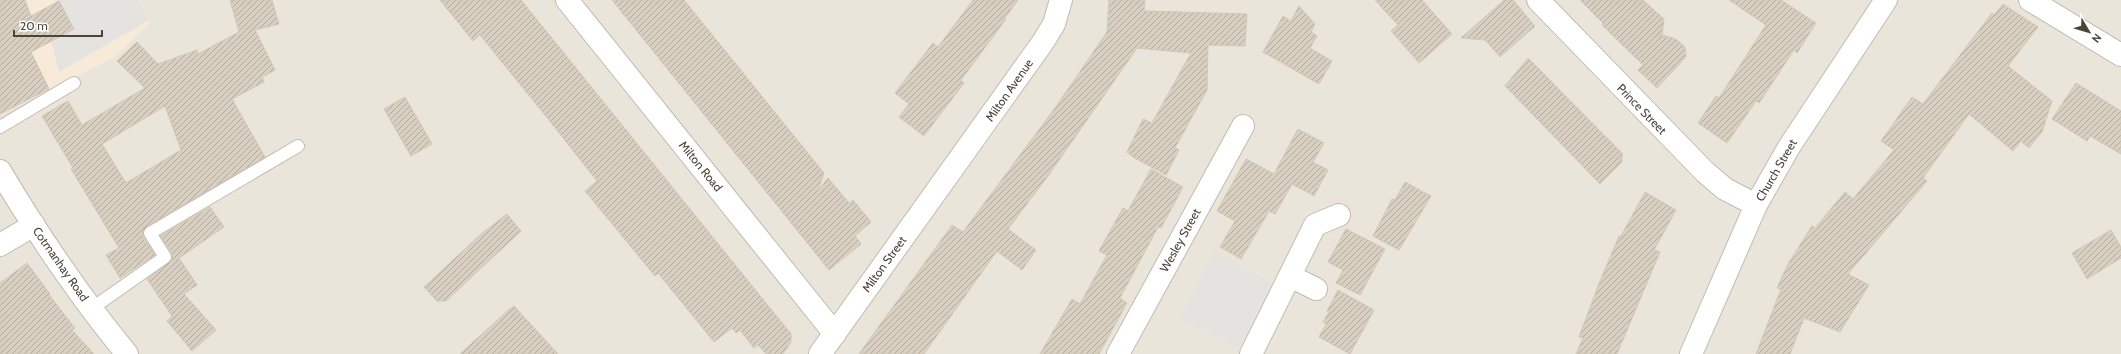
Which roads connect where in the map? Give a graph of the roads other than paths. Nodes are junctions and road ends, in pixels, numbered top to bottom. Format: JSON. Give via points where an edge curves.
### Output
{"nodes":[{"id":1,"x":567,"y":0,"type":"edge"},
{"id":2,"x":1061,"y":0,"type":"edge"},
{"id":3,"x":1538,"y":0,"type":"edge"},
{"id":4,"x":1886,"y":0,"type":"edge"},
{"id":5,"x":2030,"y":0,"type":"edge"},
{"id":6,"x":2121,"y":55,"type":"edge"},
{"id":7,"x":74,"y":82,"type":"dead end"},
{"id":8,"x":1243,"y":126,"type":"dead end"},
{"id":9,"x":0,"y":127,"type":"edge"},
{"id":10,"x":298,"y":146,"type":"dead end"},
{"id":11,"x":0,"y":171,"type":"edge"},
{"id":12,"x":948,"y":175,"type":"joint"},
{"id":13,"x":1756,"y":205,"type":"junction"},
{"id":14,"x":1340,"y":215,"type":"dead end"},
{"id":15,"x":34,"y":225,"type":"junction"},
{"id":16,"x":0,"y":245,"type":"edge"},
{"id":17,"x":1290,"y":276,"type":"junction"},
{"id":18,"x":1316,"y":289,"type":"dead end"},
{"id":19,"x":92,"y":309,"type":"junction"},
{"id":20,"x":835,"y":334,"type":"junction"},
{"id":21,"x":127,"y":354,"type":"edge"},
{"id":22,"x":820,"y":354,"type":"edge"},
{"id":23,"x":1118,"y":354,"type":"edge"},
{"id":24,"x":1251,"y":354,"type":"edge"},
{"id":25,"x":1691,"y":354,"type":"edge"}],
"edges":[{"from":1,"to":20,"type":"street","name":"Milton Road"},
{"from":2,"to":12,"type":"street","name":"Milton Avenue","via":[[1054,24],[1043,42]]},
{"from":3,"to":13,"type":"street","name":"Prince Street","via":[[1705,172],[1725,188]]},
{"from":4,"to":13,"type":"street","name":"Church Street","via":[[1789,148]]},
{"from":5,"to":6,"type":"street"},
{"from":7,"to":9,"type":"lane"},
{"from":8,"to":23,"type":"street","name":"Wesley Street"},
{"from":10,"to":19,"type":"lane","via":[[150,233],[165,257]]},
{"from":11,"to":15,"type":"street","name":"Cotmanhay Road"},
{"from":12,"to":20,"type":"street","name":"Milton Street"},
{"from":13,"to":25,"type":"street","name":"Church Street"},
{"from":14,"to":17,"type":"street","via":[[1315,225]]},
{"from":15,"to":16,"type":"street"},
{"from":15,"to":19,"type":"street","name":"Cotmanhay Road"},
{"from":17,"to":18,"type":"street"},
{"from":17,"to":24,"type":"street"},
{"from":19,"to":21,"type":"street","name":"Cotmanhay Road"},
{"from":20,"to":22,"type":"street","name":"Milton Street"}]}
